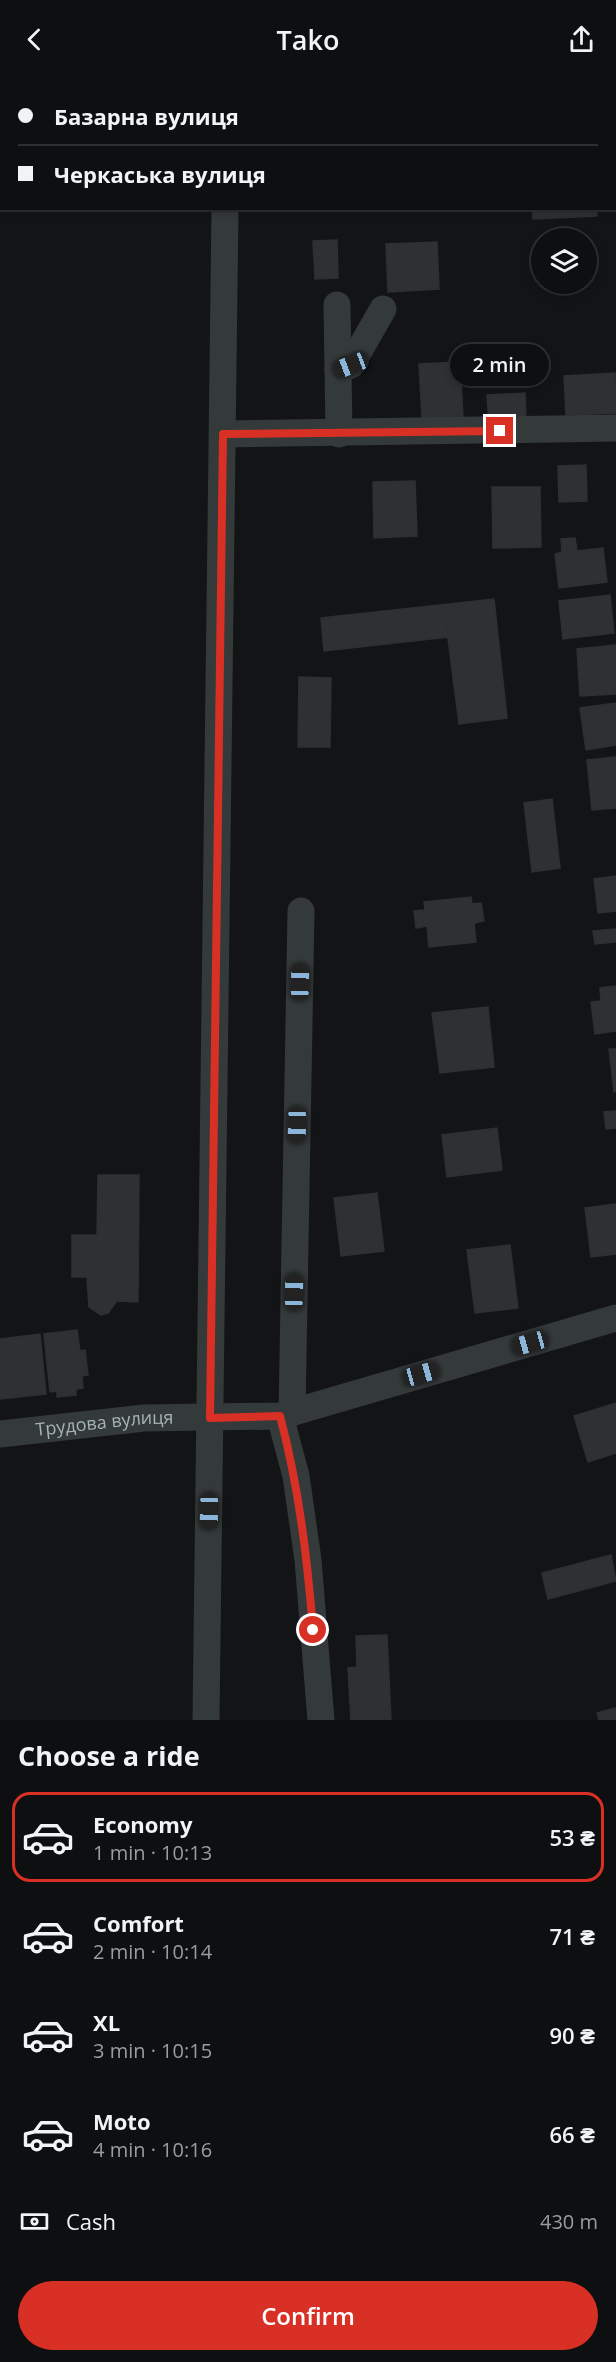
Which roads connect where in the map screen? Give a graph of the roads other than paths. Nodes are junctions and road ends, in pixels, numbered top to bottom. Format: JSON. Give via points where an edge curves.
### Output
{"nodes":[{"id":1,"x":225,"y":210,"type":"edge"},
{"id":2,"x":337,"y":305,"type":"dead end"},
{"id":3,"x":383,"y":309,"type":"dead end"},
{"id":4,"x":338,"y":370,"type":"junction"},
{"id":5,"x":616,"y":428,"type":"edge"},
{"id":6,"x":223,"y":434,"type":"junction"},
{"id":7,"x":339,"y":434,"type":"junction"},
{"id":8,"x":301,"y":911,"type":"dead end"},
{"id":9,"x":616,"y":1318,"type":"edge"},
{"id":10,"x":286,"y":1414,"type":"junction"},
{"id":11,"x":210,"y":1418,"type":"junction"},
{"id":12,"x":0,"y":1434,"type":"edge"},
{"id":13,"x":206,"y":1720,"type":"edge"},
{"id":14,"x":321,"y":1720,"type":"edge"}],
"edges":[{"from":1,"to":6,"type":"street"},
{"from":2,"to":4,"type":"street"},
{"from":3,"to":4,"type":"street","via":[[351,365]]},
{"from":4,"to":7,"type":"street"},
{"from":5,"to":7,"type":"street"},
{"from":6,"to":7,"type":"street"},
{"from":6,"to":11,"type":"street"},
{"from":8,"to":10,"type":"street"},
{"from":9,"to":10,"type":"street","name":"Трудова вулиця"},
{"from":10,"to":11,"type":"street","name":"Трудова вулиця"},
{"from":10,"to":14,"type":"street","via":[[308,1560]]},
{"from":11,"to":12,"type":"street","name":"Трудова вулиця","via":[[144,1418]]},
{"from":11,"to":13,"type":"street"}]}
